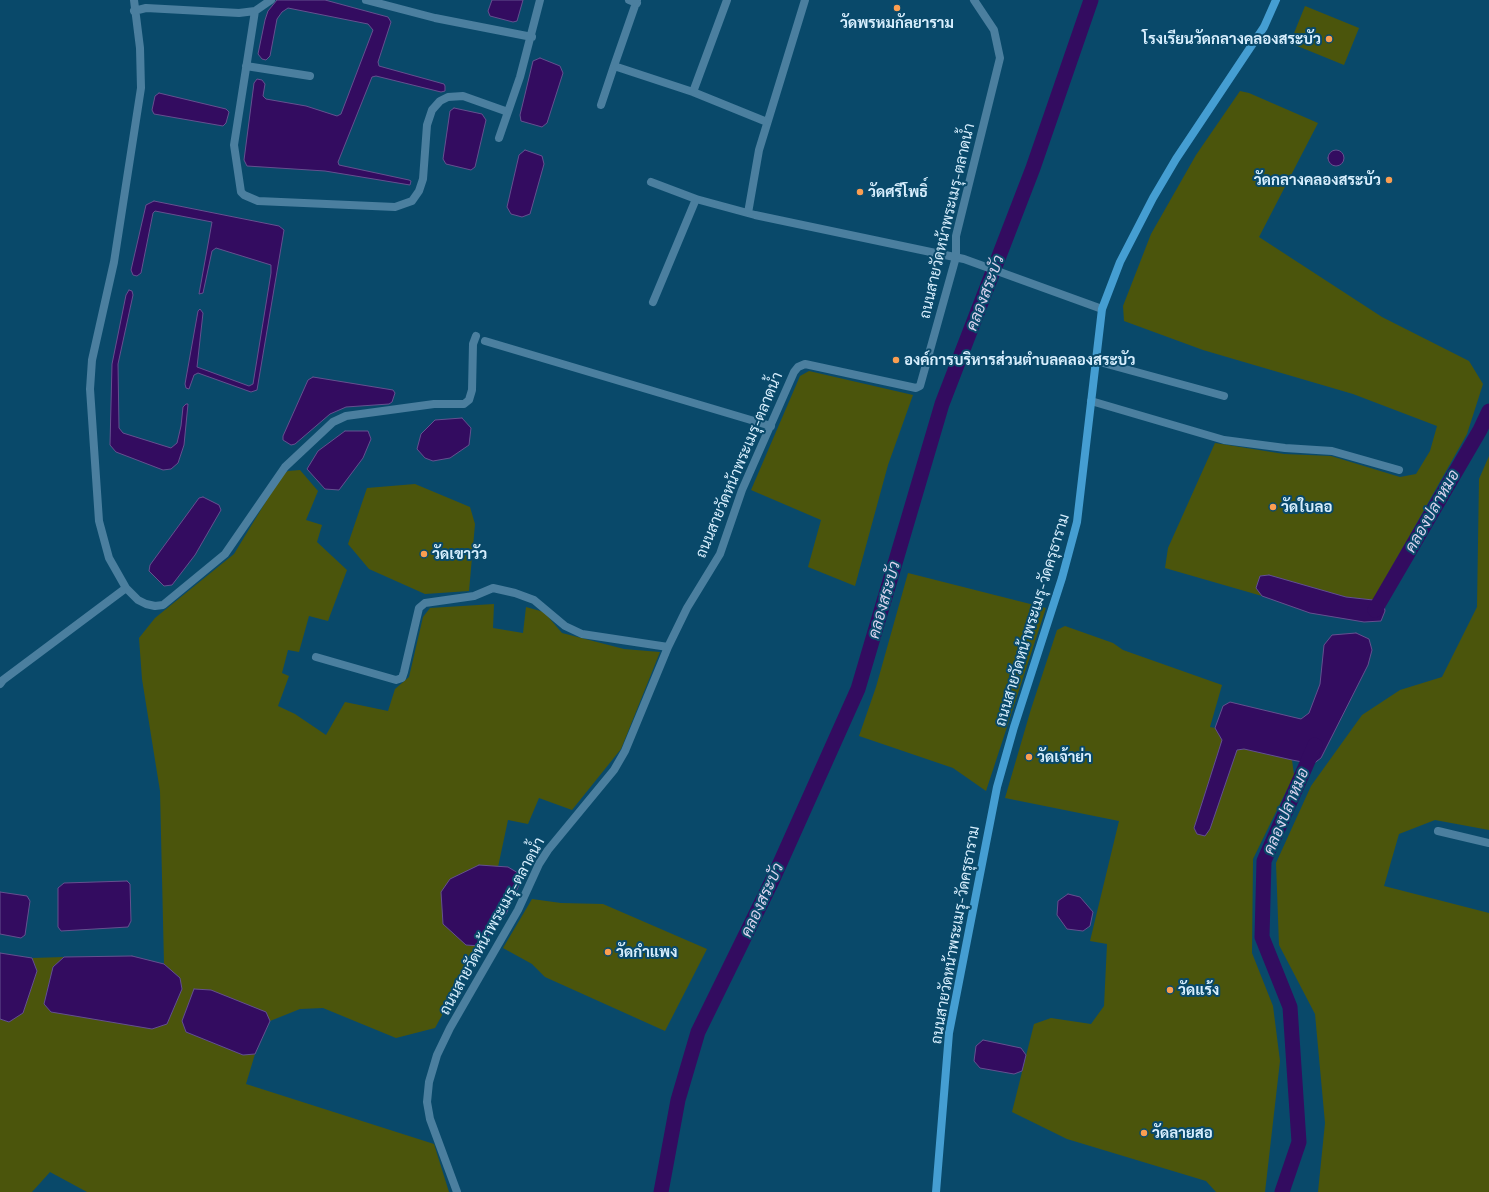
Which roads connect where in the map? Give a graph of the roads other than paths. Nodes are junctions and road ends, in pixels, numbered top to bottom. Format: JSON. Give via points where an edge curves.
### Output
{"nodes":[{"id":1,"x":134,"y":0,"type":"edge"},
{"id":2,"x":270,"y":0,"type":"edge"},
{"id":3,"x":366,"y":0,"type":"edge"},
{"id":4,"x":540,"y":0,"type":"edge"},
{"id":5,"x":727,"y":0,"type":"edge"},
{"id":6,"x":805,"y":0,"type":"edge"},
{"id":7,"x":974,"y":0,"type":"edge"},
{"id":8,"x":1276,"y":0,"type":"edge"},
{"id":9,"x":634,"y":1,"type":"edge"},
{"id":10,"x":134,"y":10,"type":"junction"},
{"id":11,"x":255,"y":11,"type":"junction"},
{"id":12,"x":532,"y":37,"type":"junction"},
{"id":13,"x":246,"y":66,"type":"junction"},
{"id":14,"x":614,"y":66,"type":"junction"},
{"id":15,"x":310,"y":76,"type":"dead end"},
{"id":16,"x":693,"y":92,"type":"junction"},
{"id":17,"x":601,"y":105,"type":"dead end"},
{"id":18,"x":508,"y":112,"type":"junction"},
{"id":19,"x":767,"y":122,"type":"junction"},
{"id":20,"x":499,"y":138,"type":"dead end"},
{"id":21,"x":651,"y":182,"type":"dead end"},
{"id":22,"x":696,"y":199,"type":"junction"},
{"id":23,"x":748,"y":213,"type":"junction"},
{"id":24,"x":956,"y":257,"type":"junction"},
{"id":25,"x":653,"y":302,"type":"dead end"},
{"id":26,"x":1102,"y":309,"type":"junction"},
{"id":27,"x":476,"y":336,"type":"dead end"},
{"id":28,"x":485,"y":341,"type":"dead end"},
{"id":29,"x":1096,"y":362,"type":"junction"},
{"id":30,"x":1224,"y":396,"type":"dead end"},
{"id":31,"x":1092,"y":401,"type":"junction"},
{"id":32,"x":771,"y":426,"type":"junction"},
{"id":33,"x":1399,"y":470,"type":"dead end"},
{"id":34,"x":126,"y":588,"type":"junction"},
{"id":35,"x":668,"y":647,"type":"junction"},
{"id":36,"x":316,"y":657,"type":"dead end"},
{"id":37,"x":0,"y":684,"type":"edge"},
{"id":38,"x":1438,"y":831,"type":"dead end"},
{"id":39,"x":1489,"y":843,"type":"edge"},
{"id":40,"x":457,"y":1192,"type":"edge"},
{"id":41,"x":936,"y":1192,"type":"edge"}],
"edges":[{"from":1,"to":10,"type":"street"},
{"from":2,"to":11,"type":"street"},
{"from":3,"to":12,"type":"street","via":[[435,18]]},
{"from":4,"to":12,"type":"street"},
{"from":5,"to":16,"type":"street"},
{"from":6,"to":19,"type":"street"},
{"from":7,"to":24,"type":"street","name":"ถนนสายวัดหน้าพระเมรุ-ตลาดน้ำ","via":[[994,30],[1000,58],[956,236]]},
{"from":8,"to":26,"type":"street","name":"ถนนสายวัดหน้าพระเมรุ-วัดครุธาราม","via":[[1264,27],[1153,198],[1120,262]]},
{"from":9,"to":14,"type":"street"},
{"from":10,"to":11,"type":"street","via":[[146,8],[239,13]]},
{"from":10,"to":34,"type":"street","via":[[140,48],[142,88],[114,262],[92,360],[90,389],[99,521],[110,558]]},
{"from":11,"to":13,"type":"street"},
{"from":12,"to":18,"type":"street"},
{"from":13,"to":15,"type":"street"},
{"from":13,"to":18,"type":"street","via":[[234,145],[241,192],[244,196],[258,201],[395,208],[412,201],[419,191],[423,179],[427,125],[432,110],[440,101],[448,96],[463,96]]},
{"from":14,"to":16,"type":"street"},
{"from":14,"to":17,"type":"street"},
{"from":16,"to":19,"type":"street"},
{"from":18,"to":20,"type":"street"},
{"from":19,"to":23,"type":"street","via":[[758,150]]},
{"from":21,"to":22,"type":"street"},
{"from":22,"to":23,"type":"street"},
{"from":22,"to":25,"type":"street"},
{"from":23,"to":24,"type":"street","via":[[809,228]]},
{"from":24,"to":26,"type":"street"},
{"from":24,"to":32,"type":"street","name":"ถนนสายวัดหน้าพระเมรุ-ตลาดน้ำ","via":[[919,388],[805,364],[794,372]]},
{"from":26,"to":29,"type":"street","name":"ถนนสายวัดหน้าพระเมรุ-วัดครุธาราม"},
{"from":27,"to":34,"type":"street","via":[[473,344],[472,390],[464,404],[434,404],[346,416],[333,422],[284,467],[226,554],[163,605],[146,604]]},
{"from":28,"to":32,"type":"street"},
{"from":29,"to":30,"type":"street"},
{"from":29,"to":31,"type":"street","name":"ถนนสายวัดหน้าพระเมรุ-วัดครุธาราม"},
{"from":31,"to":33,"type":"street","via":[[1224,440],[1332,451]]},
{"from":31,"to":41,"type":"street","name":"ถนนสายวัดหน้าพระเมรุ-วัดครุธาราม","via":[[1077,522],[1062,578],[1014,728],[987,833],[949,1033]]},
{"from":32,"to":35,"type":"street","name":"ถนนสายวัดหน้าพระเมรุ-ตลาดน้ำ","via":[[742,490],[720,554],[687,608]]},
{"from":34,"to":37,"type":"street"},
{"from":35,"to":36,"type":"street","via":[[582,634],[565,626],[534,600],[493,588],[474,596],[425,603],[419,608],[402,678],[396,680]]},
{"from":35,"to":40,"type":"street","name":"ถนนสายวัดหน้าพระเมรุ-ตลาดน้ำ","via":[[625,751],[614,770],[539,864],[518,910],[437,1055],[428,1082],[426,1102]]},
{"from":38,"to":39,"type":"street"}]}
